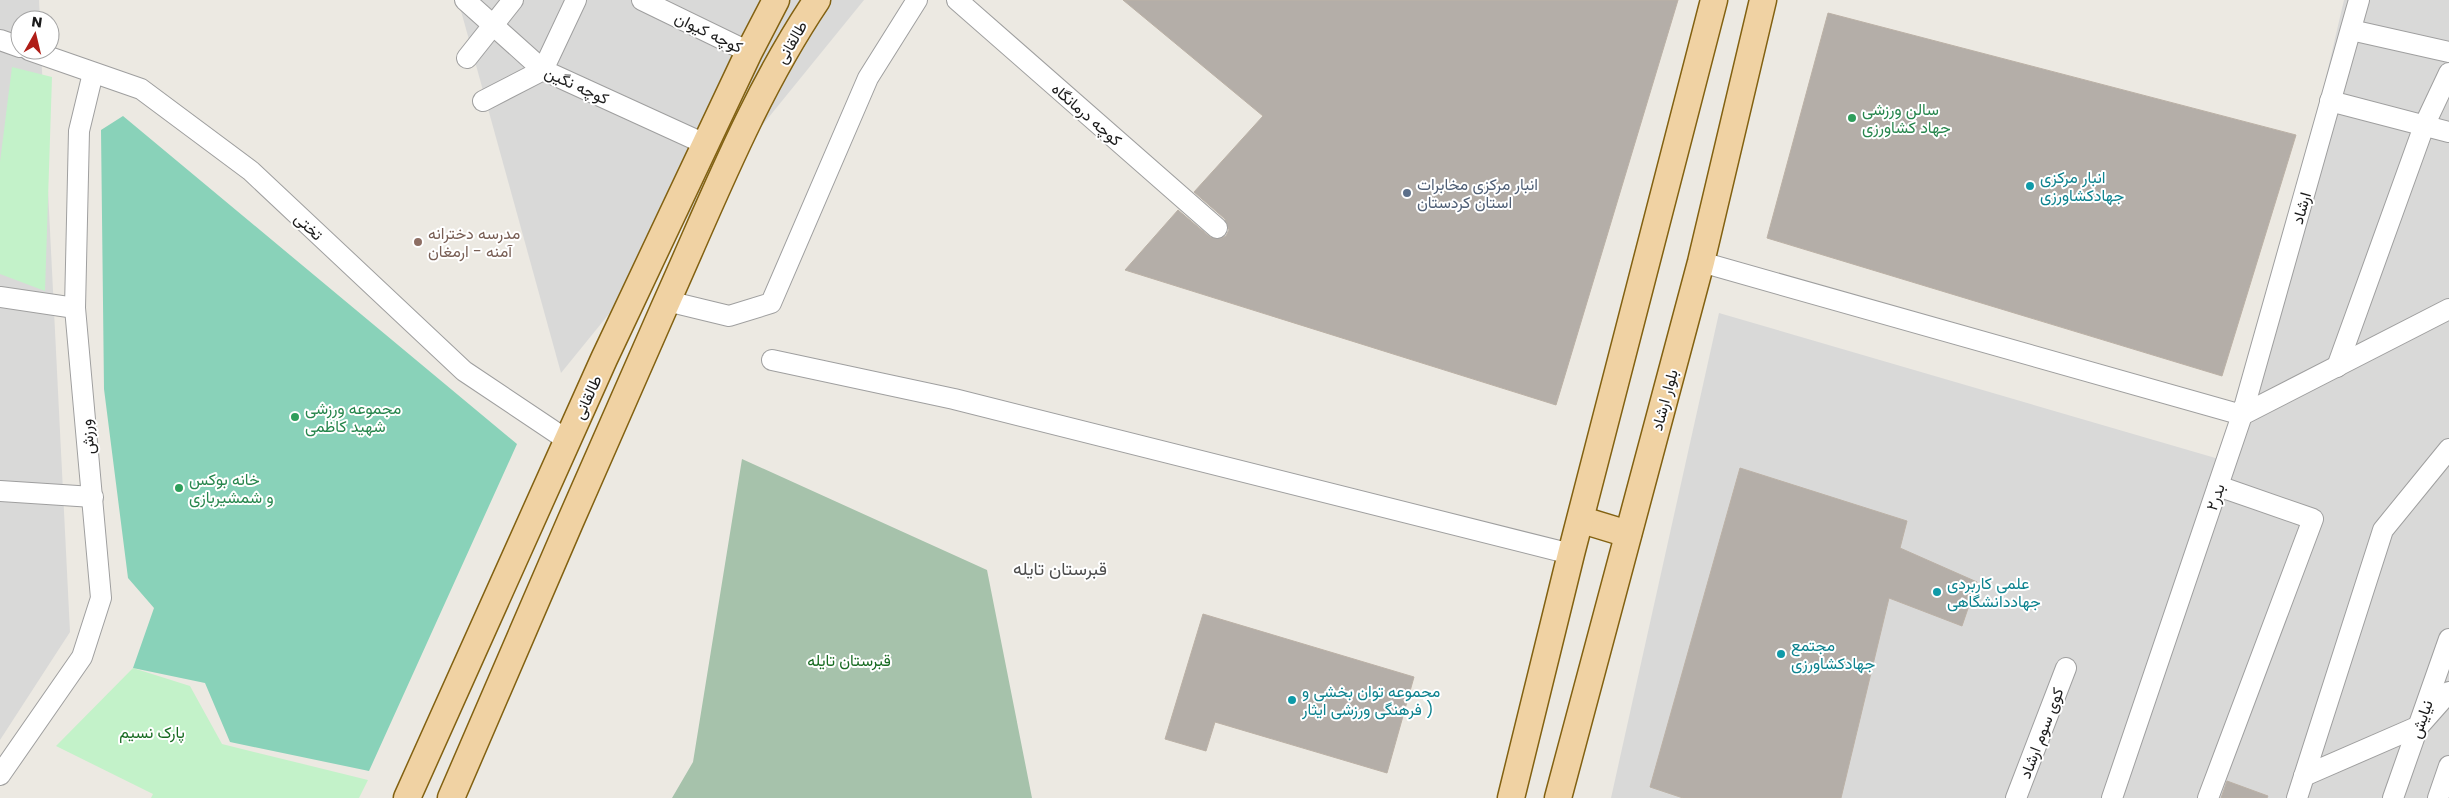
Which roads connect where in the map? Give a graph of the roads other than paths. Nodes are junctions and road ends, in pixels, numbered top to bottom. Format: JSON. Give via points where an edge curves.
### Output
{"nodes":[{"id":1,"x":465,"y":0,"type":"edge"},
{"id":2,"x":513,"y":0,"type":"edge"},
{"id":3,"x":576,"y":0,"type":"edge"},
{"id":4,"x":642,"y":0,"type":"edge"},
{"id":5,"x":776,"y":0,"type":"edge"},
{"id":6,"x":817,"y":0,"type":"edge"},
{"id":7,"x":917,"y":0,"type":"edge"},
{"id":8,"x":957,"y":0,"type":"edge"},
{"id":9,"x":1714,"y":0,"type":"edge"},
{"id":10,"x":1763,"y":0,"type":"edge"},
{"id":11,"x":2359,"y":0,"type":"edge"},
{"id":12,"x":493,"y":26,"type":"junction"},
{"id":13,"x":2351,"y":30,"type":"junction"},
{"id":14,"x":749,"y":52,"type":"junction"},
{"id":15,"x":2449,"y":52,"type":"edge"},
{"id":16,"x":467,"y":58,"type":"dead end"},
{"id":17,"x":57,"y":60,"type":"edge"},
{"id":18,"x":543,"y":70,"type":"junction"},
{"id":19,"x":93,"y":73,"type":"junction"},
{"id":20,"x":2449,"y":73,"type":"edge"},
{"id":21,"x":483,"y":101,"type":"dead end"},
{"id":22,"x":2330,"y":101,"type":"junction"},
{"id":23,"x":2424,"y":126,"type":"junction"},
{"id":24,"x":2449,"y":132,"type":"edge"},
{"id":25,"x":705,"y":144,"type":"junction"},
{"id":26,"x":1217,"y":228,"type":"dead end"},
{"id":27,"x":1701,"y":262,"type":"junction"},
{"id":28,"x":0,"y":297,"type":"edge"},
{"id":29,"x":667,"y":301,"type":"junction"},
{"id":30,"x":75,"y":308,"type":"junction"},
{"id":31,"x":2449,"y":310,"type":"edge"},
{"id":32,"x":772,"y":360,"type":"dead end"},
{"id":33,"x":2337,"y":367,"type":"junction"},
{"id":34,"x":2242,"y":415,"type":"junction"},
{"id":35,"x":567,"y":440,"type":"junction"},
{"id":36,"x":2449,"y":450,"type":"edge"},
{"id":37,"x":600,"y":452,"type":"junction"},
{"id":38,"x":2218,"y":486,"type":"junction"},
{"id":39,"x":0,"y":492,"type":"edge"},
{"id":40,"x":93,"y":498,"type":"junction"},
{"id":41,"x":1582,"y":520,"type":"junction"},
{"id":42,"x":1628,"y":534,"type":"junction"},
{"id":43,"x":1572,"y":554,"type":"junction"},
{"id":44,"x":2449,"y":639,"type":"edge"},
{"id":45,"x":2066,"y":668,"type":"dead end"},
{"id":46,"x":2449,"y":692,"type":"edge"},
{"id":47,"x":2418,"y":726,"type":"junction"},
{"id":48,"x":2449,"y":766,"type":"edge"},
{"id":49,"x":0,"y":775,"type":"edge"},
{"id":50,"x":2304,"y":776,"type":"junction"},
{"id":51,"x":408,"y":798,"type":"edge"},
{"id":52,"x":451,"y":798,"type":"edge"},
{"id":53,"x":1511,"y":798,"type":"edge"},
{"id":54,"x":1558,"y":798,"type":"edge"},
{"id":55,"x":2016,"y":798,"type":"edge"},
{"id":56,"x":2112,"y":798,"type":"edge"},
{"id":57,"x":2208,"y":798,"type":"edge"},
{"id":58,"x":2297,"y":798,"type":"edge"},
{"id":59,"x":2393,"y":798,"type":"edge"},
{"id":60,"x":2438,"y":798,"type":"edge"}],
"edges":[{"from":1,"to":12,"type":"street","name":"کوچه نگین"},
{"from":2,"to":12,"type":"street"},
{"from":3,"to":18,"type":"street"},
{"from":4,"to":14,"type":"street","name":"کوچه کیوان"},
{"from":5,"to":14,"type":"main road","name":"طالقانی"},
{"from":6,"to":29,"type":"main road","name":"طالقانی","via":[[790,40],[724,172]]},
{"from":7,"to":29,"type":"street","via":[[868,78],[771,303],[730,316]]},
{"from":8,"to":26,"type":"street","name":"کوچه درمانگاه"},
{"from":9,"to":41,"type":"main road"},
{"from":10,"to":27,"type":"main road","name":"بلوار ارشاد"},
{"from":11,"to":13,"type":"street","name":"ارشاد"},
{"from":12,"to":16,"type":"street"},
{"from":12,"to":18,"type":"street","name":"کوچه نگین"},
{"from":13,"to":15,"type":"street"},
{"from":13,"to":22,"type":"street","name":"ارشاد"},
{"from":14,"to":25,"type":"main road","name":"طالقانی"},
{"from":17,"to":19,"type":"street","name":"تختی"},
{"from":18,"to":21,"type":"street"},
{"from":18,"to":25,"type":"street","name":"کوچه نگین"},
{"from":19,"to":30,"type":"street","name":"ورزش","via":[[79,131]]},
{"from":19,"to":35,"type":"street","name":"تختی","via":[[142,89],[251,171],[464,371]]},
{"from":20,"to":23,"type":"street"},
{"from":22,"to":23,"type":"street"},
{"from":22,"to":34,"type":"street","name":"ارشاد"},
{"from":23,"to":24,"type":"street"},
{"from":23,"to":33,"type":"street"},
{"from":25,"to":35,"type":"main road","name":"طالقانی"},
{"from":27,"to":34,"type":"street"},
{"from":27,"to":42,"type":"main road","name":"بلوار ارشاد"},
{"from":28,"to":30,"type":"street"},
{"from":29,"to":37,"type":"main road","name":"طالقانی"},
{"from":30,"to":40,"type":"street","name":"ورزش"},
{"from":31,"to":33,"type":"street"},
{"from":32,"to":43,"type":"street","via":[[954,399]]},
{"from":33,"to":34,"type":"street"},
{"from":34,"to":38,"type":"street","name":"بدر۲"},
{"from":35,"to":37,"type":"main road"},
{"from":35,"to":51,"type":"main road","name":"طالقانی"},
{"from":36,"to":50,"type":"street","via":[[2383,530]]},
{"from":37,"to":52,"type":"main road","name":"طالقانی"},
{"from":38,"to":56,"type":"street","name":"بدر۲"},
{"from":38,"to":57,"type":"street","via":[[2313,519]]},
{"from":39,"to":40,"type":"street"},
{"from":40,"to":49,"type":"street","name":"ورزش","via":[[101,598],[82,657]]},
{"from":41,"to":42,"type":"main road"},
{"from":41,"to":43,"type":"main road"},
{"from":42,"to":54,"type":"main road","name":"بلوار ارشاد"},
{"from":43,"to":53,"type":"main road"},
{"from":44,"to":47,"type":"street","name":"نیایش"},
{"from":45,"to":55,"type":"street","name":"کوی سوم ارشاد"},
{"from":46,"to":47,"type":"street"},
{"from":47,"to":50,"type":"street"},
{"from":47,"to":59,"type":"street","name":"نیایش"},
{"from":48,"to":60,"type":"street"},
{"from":50,"to":58,"type":"street"}]}
